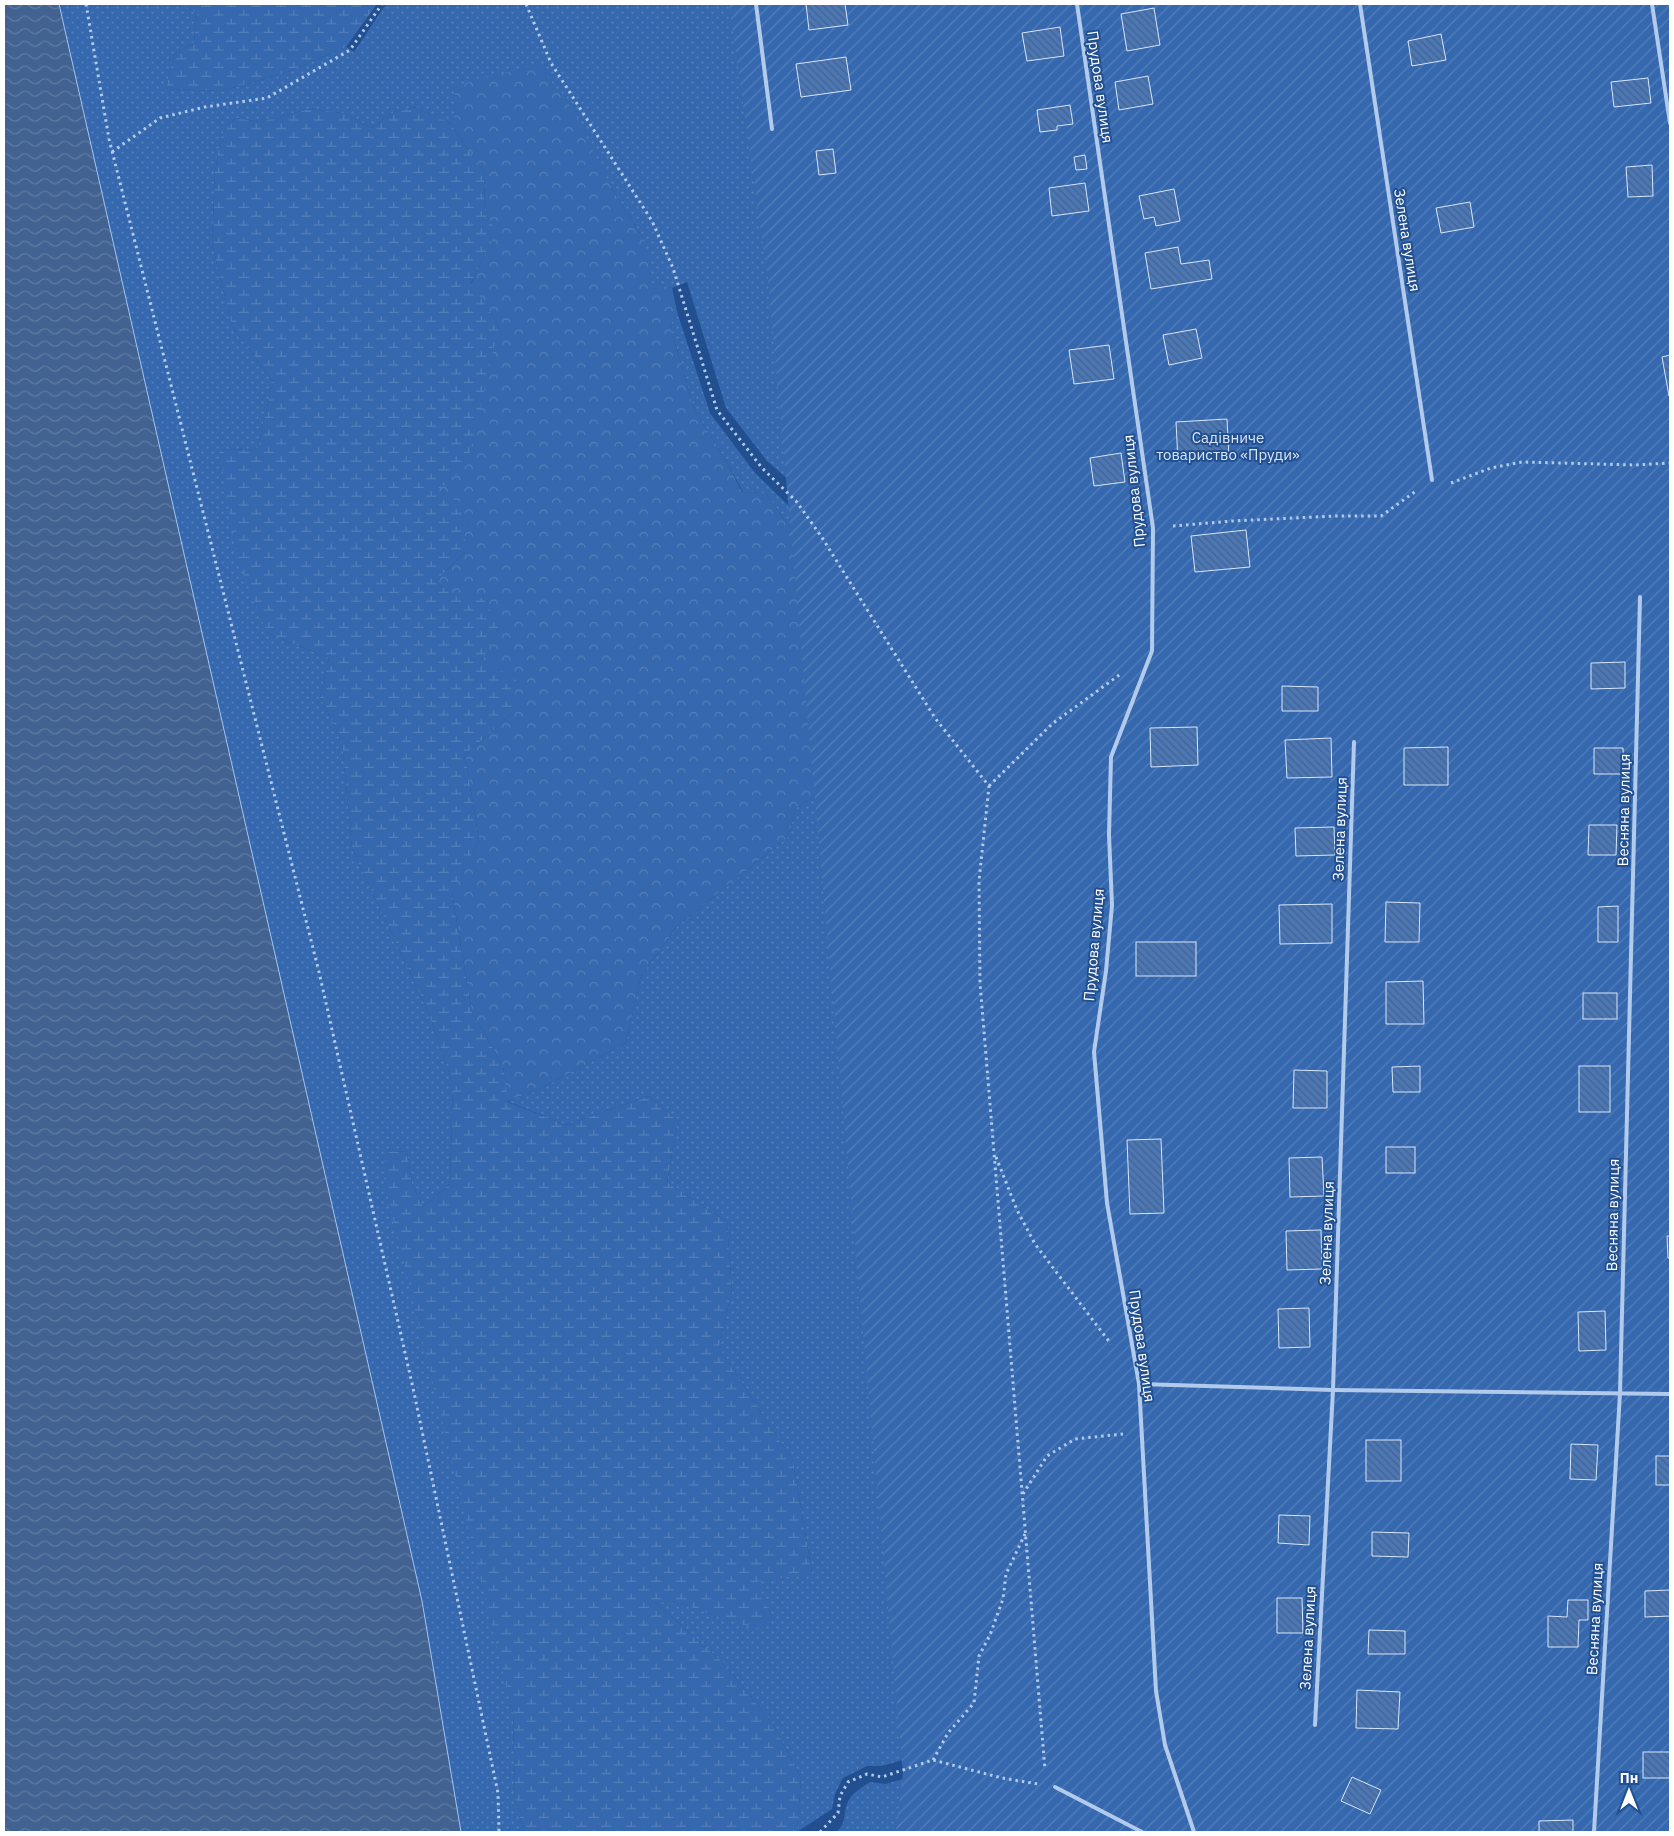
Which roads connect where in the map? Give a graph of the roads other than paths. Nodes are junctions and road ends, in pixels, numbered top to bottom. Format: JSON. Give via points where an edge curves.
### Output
{"nodes":[{"id":1,"x":756,"y":4,"type":"edge"},
{"id":2,"x":1076,"y":4,"type":"edge"},
{"id":3,"x":1360,"y":4,"type":"edge"},
{"id":4,"x":1652,"y":4,"type":"edge"},
{"id":5,"x":1670,"y":123,"type":"edge"},
{"id":6,"x":772,"y":129,"type":"dead end"},
{"id":7,"x":1432,"y":480,"type":"road end"},
{"id":8,"x":1640,"y":597,"type":"dead end"},
{"id":9,"x":1354,"y":742,"type":"dead end"},
{"id":10,"x":1139,"y":1384,"type":"junction"},
{"id":11,"x":1333,"y":1390,"type":"junction"},
{"id":12,"x":1620,"y":1393,"type":"junction"},
{"id":13,"x":1670,"y":1394,"type":"edge"},
{"id":14,"x":1315,"y":1725,"type":"dead end"},
{"id":15,"x":1055,"y":1787,"type":"road end"},
{"id":16,"x":1142,"y":1832,"type":"edge"},
{"id":17,"x":1194,"y":1832,"type":"edge"},
{"id":18,"x":1594,"y":1832,"type":"edge"}],
"edges":[{"from":1,"to":6,"type":"lane"},
{"from":2,"to":10,"type":"lane","name":"Прудова вулиця","via":[[1152,528],[1152,651],[1110,757],[1112,905],[1094,1052],[1107,1203]]},
{"from":3,"to":7,"type":"lane","name":"Зелена вулиця"},
{"from":4,"to":5,"type":"lane"},
{"from":8,"to":12,"type":"lane","name":"Весняна вулиця"},
{"from":9,"to":11,"type":"lane","name":"Зелена вулиця"},
{"from":10,"to":11,"type":"lane"},
{"from":10,"to":17,"type":"lane","name":"Прудова вулиця","via":[[1156,1690],[1165,1745]]},
{"from":11,"to":12,"type":"lane"},
{"from":11,"to":14,"type":"lane","name":"Зелена вулиця"},
{"from":12,"to":13,"type":"lane"},
{"from":12,"to":18,"type":"lane","name":"Весняна вулиця"},
{"from":15,"to":16,"type":"lane"}]}
